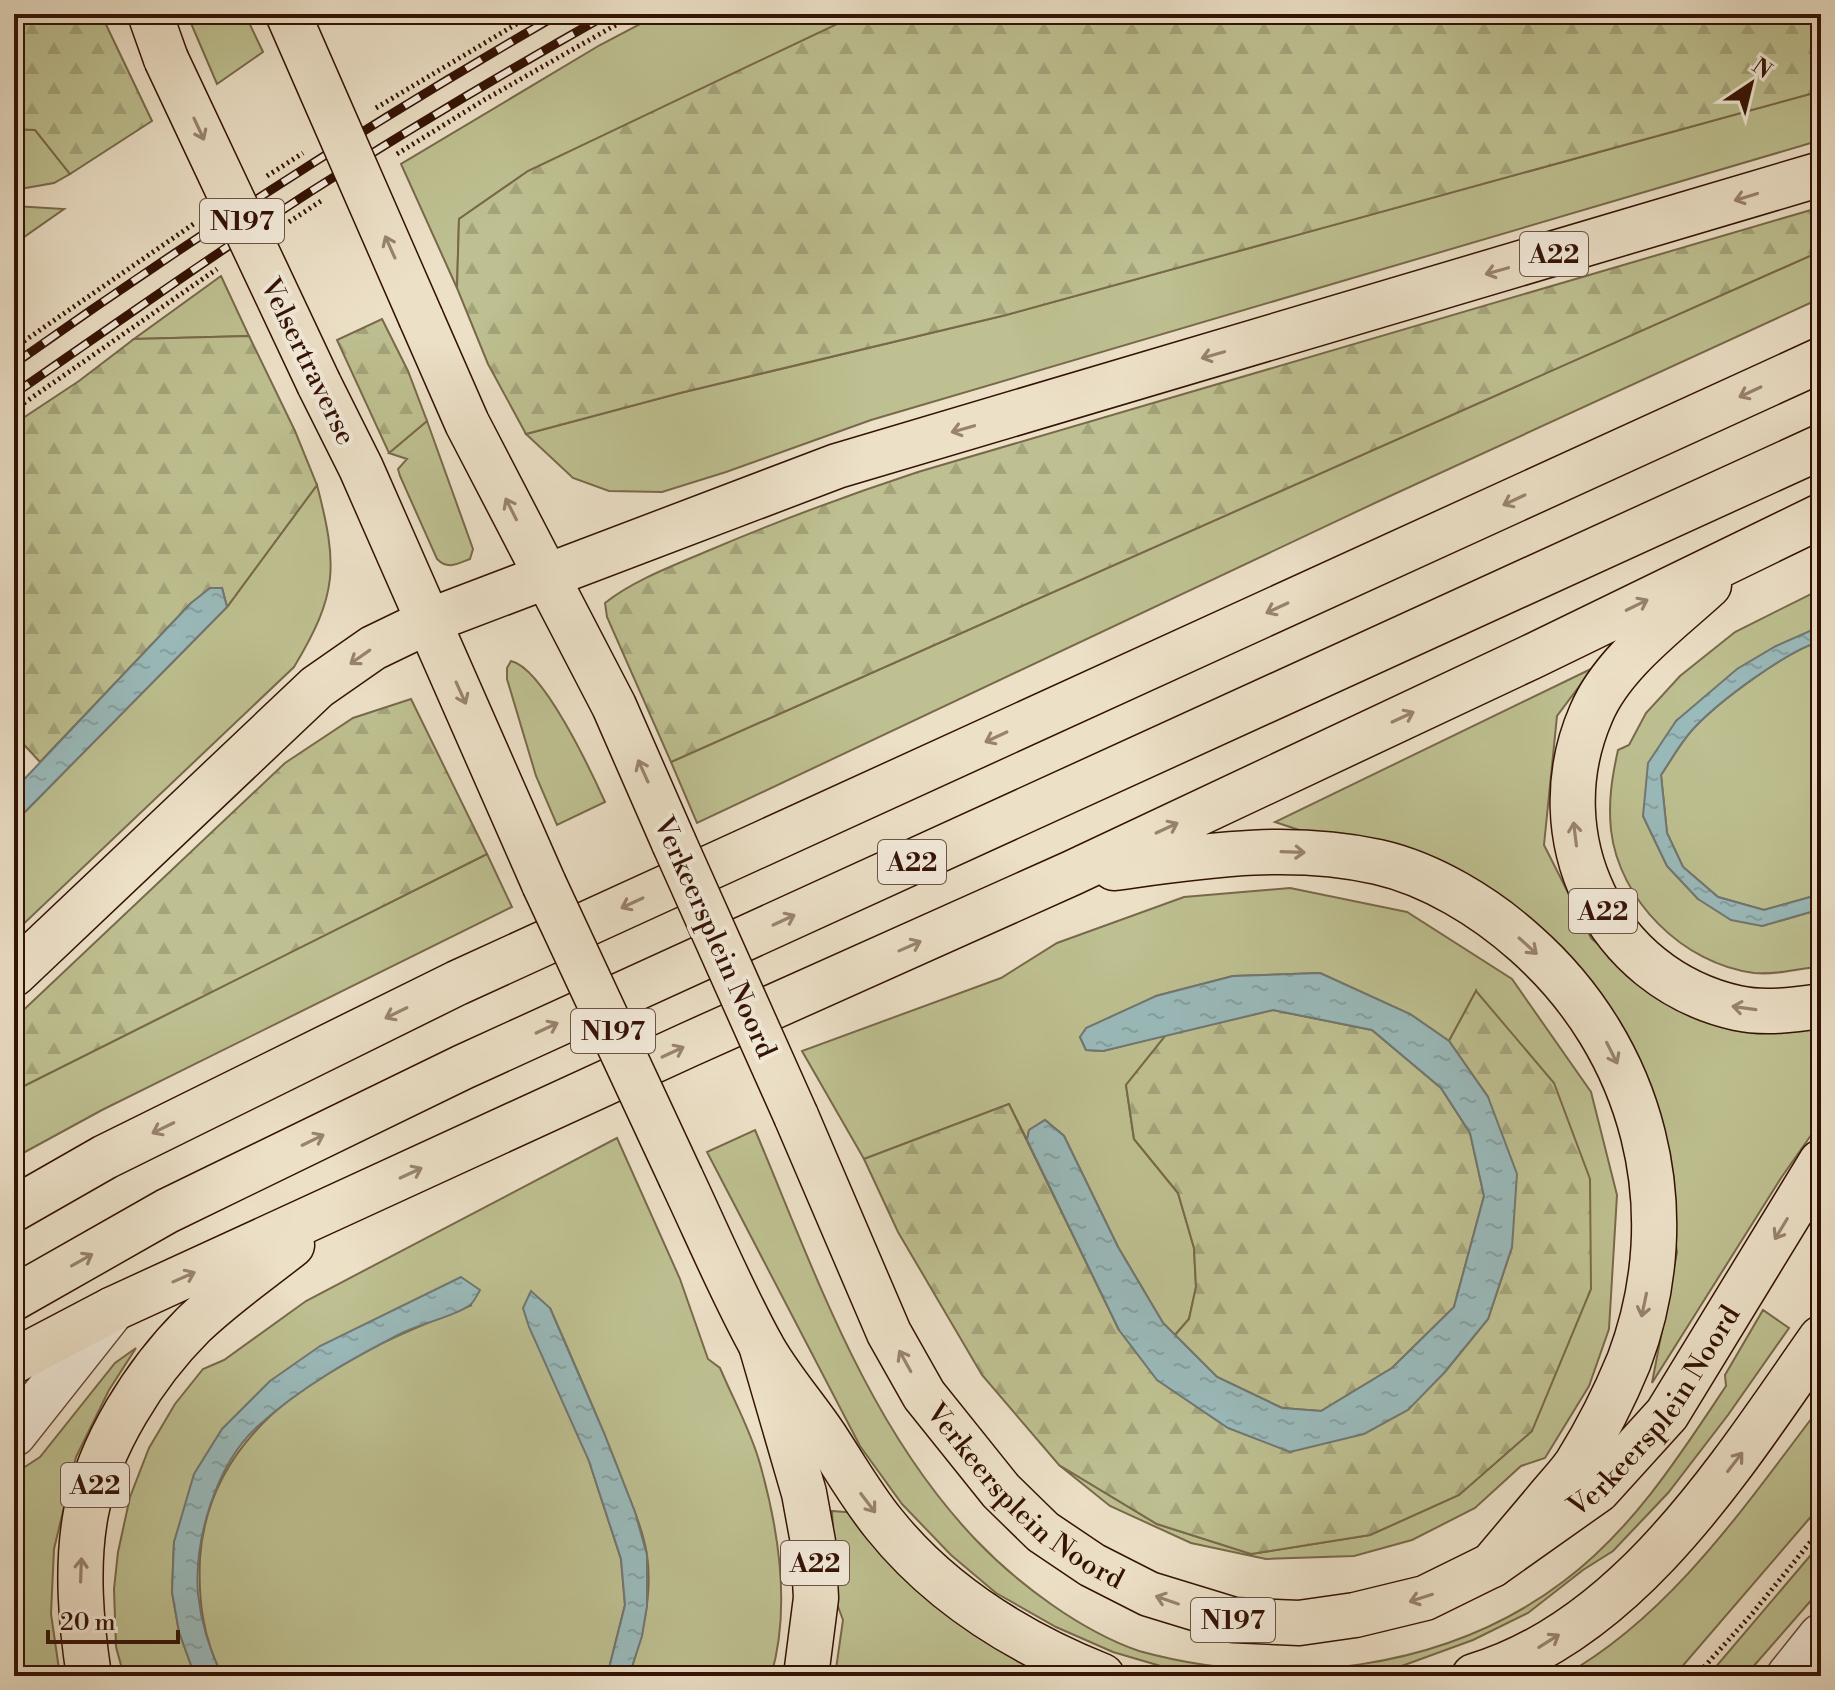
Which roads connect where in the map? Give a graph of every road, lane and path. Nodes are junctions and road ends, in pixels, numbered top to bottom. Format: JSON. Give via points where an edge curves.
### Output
{"nodes":[{"id":1,"x":150,"y":14,"type":"edge"},
{"id":2,"x":288,"y":14,"type":"edge"},
{"id":3,"x":1821,"y":174,"type":"edge"},
{"id":4,"x":1821,"y":360,"type":"edge"},
{"id":5,"x":1821,"y":447,"type":"edge"},
{"id":6,"x":1821,"y":516,"type":"edge"},
{"id":7,"x":1740,"y":556,"type":"junction"},
{"id":8,"x":547,"y":578,"type":"junction"},
{"id":9,"x":429,"y":621,"type":"junction"},
{"id":10,"x":1072,"y":873,"type":"junction"},
{"id":11,"x":14,"y":974,"type":"edge"},
{"id":12,"x":1821,"y":1006,"type":"edge"},
{"id":13,"x":1821,"y":1162,"type":"edge"},
{"id":14,"x":341,"y":1206,"type":"junction"},
{"id":15,"x":14,"y":1209,"type":"edge"},
{"id":16,"x":14,"y":1298,"type":"edge"},
{"id":17,"x":113,"y":1309,"type":"junction"},
{"id":18,"x":1821,"y":1338,"type":"edge"},
{"id":19,"x":761,"y":1345,"type":"junction"},
{"id":20,"x":14,"y":1361,"type":"edge"},
{"id":21,"x":14,"y":1434,"type":"edge"},
{"id":22,"x":1821,"y":1529,"type":"edge"},
{"id":23,"x":1492,"y":1565,"type":"junction"},
{"id":24,"x":1821,"y":1636,"type":"edge"},
{"id":25,"x":89,"y":1676,"type":"edge"},
{"id":26,"x":806,"y":1676,"type":"edge"},
{"id":27,"x":1102,"y":1676,"type":"edge"},
{"id":28,"x":1476,"y":1676,"type":"edge"},
{"id":29,"x":1696,"y":1676,"type":"edge"},
{"id":30,"x":1789,"y":1676,"type":"edge"}],
"edges":[{"from":1,"to":9,"type":"main road","name":"Velsertraverse","number":"N197","one_way":true,"bridge":true,"via":[[166,59]]},
{"from":8,"to":2,"type":"main road","number":"N197","one_way":true,"bridge":true,"via":[[467,423]]},
{"from":3,"to":8,"type":"main road","number":"A22","one_way":true,"via":[[837,466]]},
{"from":4,"to":15,"type":"main road","one_way":true,"via":[[457,983],[105,1157]]},
{"from":16,"to":5,"type":"main road","number":"A22","one_way":true,"via":[[167,1211],[463,1067]]},
{"from":6,"to":7,"type":"main road","number":"A22"},
{"from":10,"to":7,"type":"main road","number":"A22","one_way":true},
{"from":12,"to":7,"type":"main road","number":"A22","one_way":true,"via":[[1789,1011],[1738,1008],[1693,992],[1650,967],[1614,929],[1589,889],[1574,840],[1572,788],[1591,711],[1616,672]]},
{"from":8,"to":9,"type":"main road","number":"A22"},
{"from":23,"to":8,"type":"main road","name":"Verkeersplein Noord","number":"N197","one_way":true,"bridge":true,"via":[[1425,1598],[1355,1615],[1299,1623],[1234,1620],[1149,1594],[1092,1565],[1043,1532],[1001,1491],[924,1395],[889,1333],[614,706]]},
{"from":9,"to":11,"type":"main road","number":"A22","one_way":true,"via":[[373,648],[317,687]]},
{"from":9,"to":19,"type":"main road","number":"N197","one_way":true,"bridge":true,"via":[[544,884]]},
{"from":14,"to":10,"type":"main road","number":"A22","one_way":true},
{"from":10,"to":23,"type":"main road","number":"A22","one_way":true,"via":[[1263,850],[1328,853],[1381,863],[1443,887],[1509,929],[1570,987],[1609,1044],[1639,1113],[1654,1194],[1649,1285],[1615,1392],[1576,1464]]},
{"from":13,"to":23,"type":"main road","name":"Verkeersplein Noord","number":"N197","one_way":true,"via":[[1667,1414],[1598,1490]]},
{"from":17,"to":14,"type":"main road","number":"A22","one_way":true},
{"from":25,"to":14,"type":"main road","number":"A22","one_way":true,"via":[[80,1572],[87,1512],[106,1449],[158,1362],[195,1323]]},
{"from":17,"to":20,"type":"main road","number":"A22"},
{"from":17,"to":21,"type":"street"},
{"from":28,"to":18,"type":"main road","one_way":true,"via":[[1562,1633],[1638,1573],[1742,1453]]},
{"from":19,"to":26,"type":"main road","number":"A22","via":[[813,1542],[816,1598]]},
{"from":19,"to":27,"type":"main road","number":"N197","one_way":true,"via":[[850,1478],[909,1550],[984,1615],[1026,1642]]},
{"from":22,"to":29,"type":"path"},
{"from":24,"to":30,"type":"street"}]}
